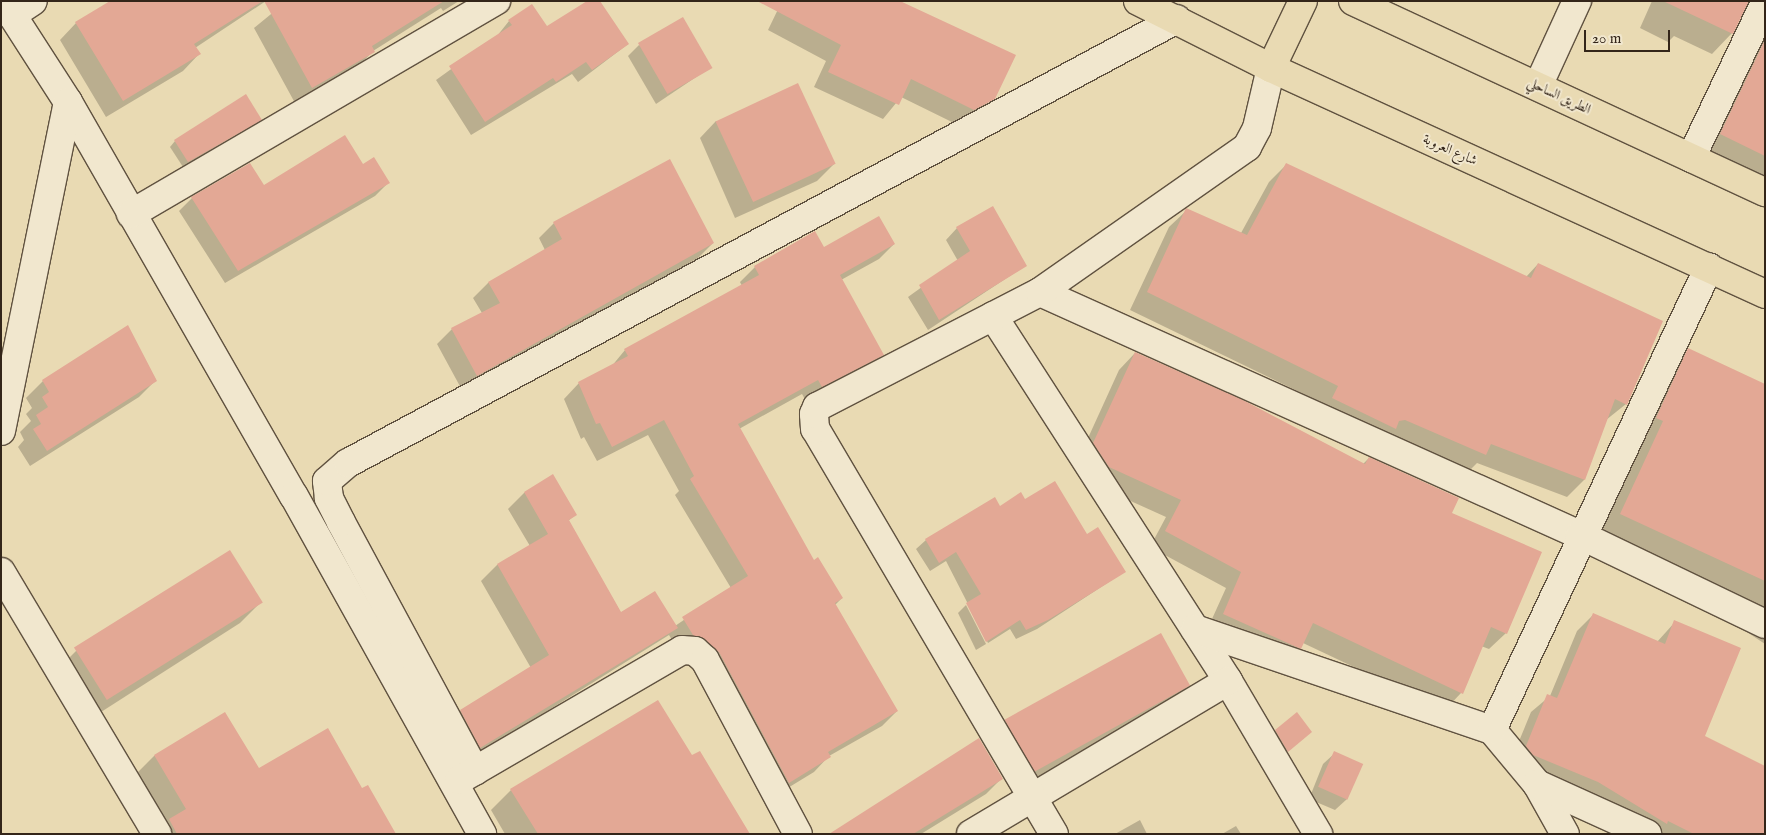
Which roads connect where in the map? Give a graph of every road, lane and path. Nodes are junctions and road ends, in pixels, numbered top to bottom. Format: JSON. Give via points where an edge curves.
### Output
{"nodes":[{"id":1,"x":496,"y":1,"type":"edge"},
{"id":2,"x":1138,"y":1,"type":"edge"},
{"id":3,"x":1303,"y":1,"type":"edge"},
{"id":4,"x":1576,"y":1,"type":"edge"},
{"id":5,"x":1765,"y":3,"type":"edge"},
{"id":6,"x":1367,"y":4,"type":"edge"},
{"id":7,"x":18,"y":6,"type":"edge"},
{"id":8,"x":1178,"y":19,"type":"junction"},
{"id":9,"x":1271,"y":68,"type":"junction"},
{"id":10,"x":1538,"y":86,"type":"junction"},
{"id":11,"x":68,"y":102,"type":"junction"},
{"id":12,"x":1691,"y":158,"type":"junction"},
{"id":13,"x":1765,"y":192,"type":"edge"},
{"id":14,"x":131,"y":214,"type":"junction"},
{"id":15,"x":1709,"y":267,"type":"junction"},
{"id":16,"x":1040,"y":292,"type":"junction"},
{"id":17,"x":1765,"y":294,"type":"edge"},
{"id":18,"x":993,"y":316,"type":"junction"},
{"id":19,"x":1,"y":431,"type":"edge"},
{"id":20,"x":1580,"y":535,"type":"junction"},
{"id":21,"x":1,"y":572,"type":"edge"},
{"id":22,"x":1765,"y":624,"type":"edge"},
{"id":23,"x":1195,"y":629,"type":"junction"},
{"id":24,"x":1228,"y":681,"type":"junction"},
{"id":25,"x":1492,"y":730,"type":"junction"},
{"id":26,"x":464,"y":777,"type":"junction"},
{"id":27,"x":1537,"y":784,"type":"junction"},
{"id":28,"x":1032,"y":796,"type":"junction"},
{"id":29,"x":156,"y":834,"type":"edge"},
{"id":30,"x":482,"y":834,"type":"edge"},
{"id":31,"x":798,"y":834,"type":"edge"},
{"id":32,"x":971,"y":834,"type":"edge"},
{"id":33,"x":1054,"y":834,"type":"edge"},
{"id":34,"x":1318,"y":834,"type":"edge"},
{"id":35,"x":1565,"y":834,"type":"edge"},
{"id":36,"x":1648,"y":834,"type":"edge"}],
"edges":[{"from":1,"to":14,"type":"street"},
{"from":2,"to":8,"type":"highway","name":"شارع العروبة"},
{"from":3,"to":9,"type":"highway"},
{"from":4,"to":10,"type":"street"},
{"from":5,"to":12,"type":"street"},
{"from":6,"to":10,"type":"highway","name":"الطريق الساحلي"},
{"from":7,"to":11,"type":"street"},
{"from":8,"to":9,"type":"highway","name":"شارع العروبة"},
{"from":8,"to":26,"type":"street","via":[[348,463],[327,480],[329,498]]},
{"from":9,"to":15,"type":"highway","name":"شارع العروبة"},
{"from":9,"to":16,"type":"street","via":[[1258,128],[1248,147]]},
{"from":10,"to":12,"type":"highway","name":"الطريق الساحلي"},
{"from":11,"to":14,"type":"street"},
{"from":11,"to":19,"type":"street"},
{"from":12,"to":13,"type":"highway","name":"الطريق الساحلي"},
{"from":14,"to":26,"type":"street"},
{"from":15,"to":17,"type":"highway","name":"شارع العروبة"},
{"from":15,"to":20,"type":"street"},
{"from":16,"to":18,"type":"street"},
{"from":16,"to":20,"type":"street"},
{"from":18,"to":23,"type":"street"},
{"from":18,"to":28,"type":"street","via":[[817,408],[814,429]]},
{"from":20,"to":22,"type":"street"},
{"from":20,"to":25,"type":"street"},
{"from":21,"to":29,"type":"street"},
{"from":23,"to":24,"type":"street"},
{"from":23,"to":25,"type":"street"},
{"from":24,"to":28,"type":"street"},
{"from":24,"to":34,"type":"street"},
{"from":25,"to":27,"type":"street"},
{"from":26,"to":30,"type":"street"},
{"from":26,"to":31,"type":"street","via":[[682,650],[695,651],[705,660]]},
{"from":27,"to":35,"type":"street"},
{"from":27,"to":36,"type":"street"},
{"from":28,"to":32,"type":"street"},
{"from":28,"to":33,"type":"street"}]}
